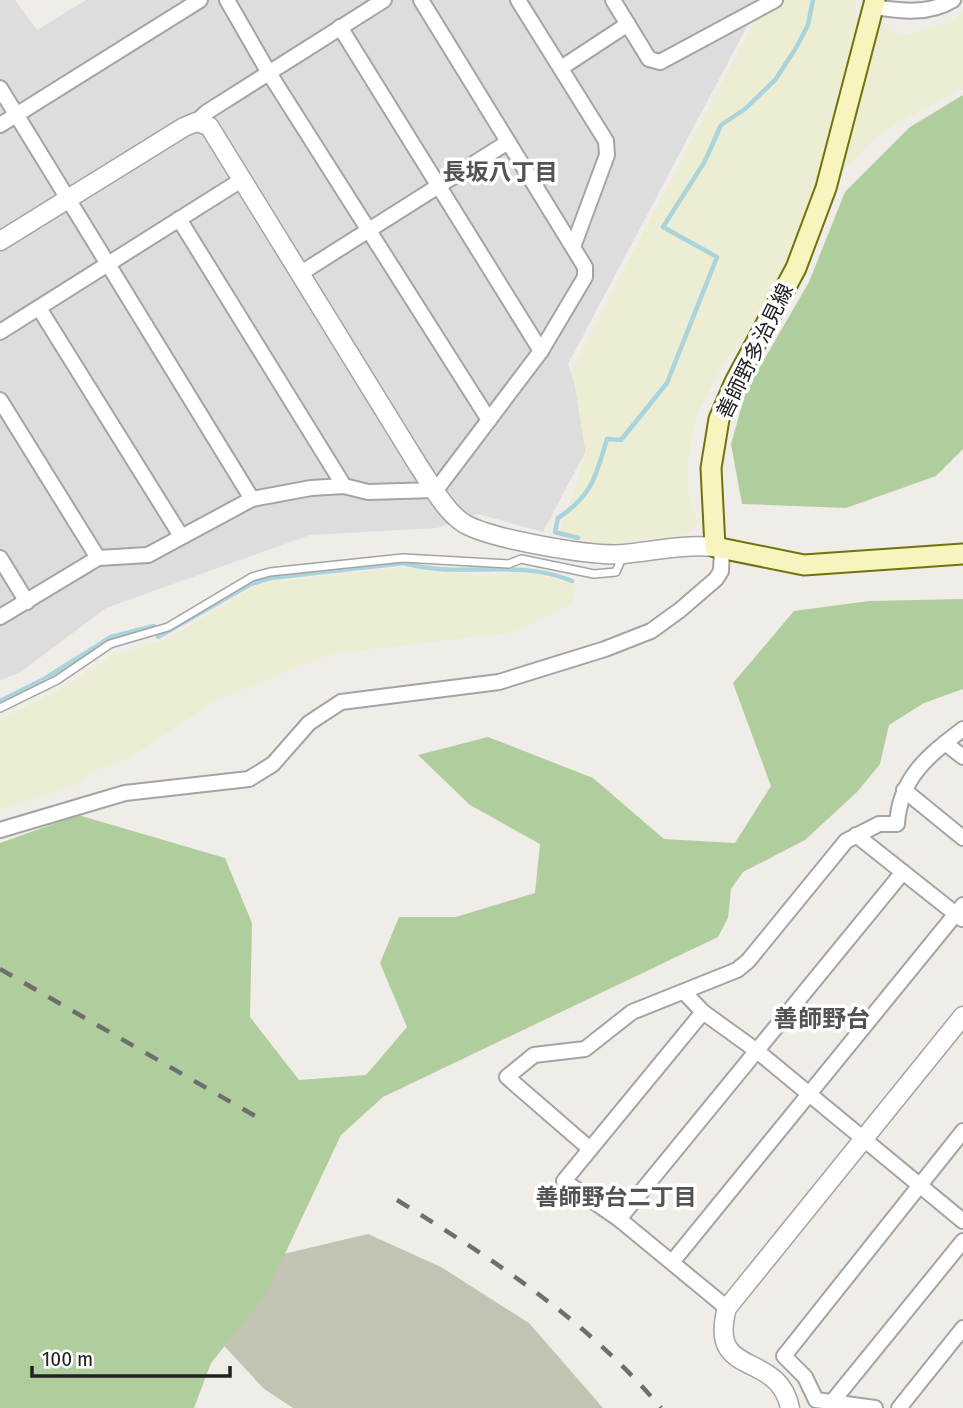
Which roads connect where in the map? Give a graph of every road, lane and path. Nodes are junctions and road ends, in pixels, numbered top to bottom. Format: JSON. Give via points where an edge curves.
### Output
{"nodes":[{"id":1,"x":200,"y":0,"type":"edge"},
{"id":2,"x":227,"y":0,"type":"edge"},
{"id":3,"x":384,"y":0,"type":"edge"},
{"id":4,"x":421,"y":0,"type":"edge"},
{"id":5,"x":518,"y":0,"type":"edge"},
{"id":6,"x":613,"y":0,"type":"edge"},
{"id":7,"x":775,"y":0,"type":"edge"},
{"id":8,"x":953,"y":0,"type":"edge"},
{"id":9,"x":874,"y":4,"type":"edge"},
{"id":10,"x":628,"y":24,"type":"junction"},
{"id":11,"x":340,"y":27,"type":"junction"},
{"id":12,"x":561,"y":68,"type":"junction"},
{"id":13,"x":269,"y":73,"type":"junction"},
{"id":14,"x":0,"y":88,"type":"edge"},
{"id":15,"x":17,"y":116,"type":"junction"},
{"id":16,"x":196,"y":122,"type":"junction"},
{"id":17,"x":0,"y":125,"type":"edge"},
{"id":18,"x":508,"y":142,"type":"junction"},
{"id":19,"x":243,"y":179,"type":"junction"},
{"id":20,"x":437,"y":187,"type":"junction"},
{"id":21,"x":68,"y":199,"type":"junction"},
{"id":22,"x":179,"y":219,"type":"junction"},
{"id":23,"x":368,"y":230,"type":"junction"},
{"id":24,"x":0,"y":241,"type":"edge"},
{"id":25,"x":573,"y":247,"type":"junction"},
{"id":26,"x":109,"y":262,"type":"junction"},
{"id":27,"x":301,"y":274,"type":"junction"},
{"id":28,"x":39,"y":307,"type":"junction"},
{"id":29,"x":0,"y":332,"type":"edge"},
{"id":30,"x":541,"y":351,"type":"junction"},
{"id":31,"x":0,"y":400,"type":"edge"},
{"id":32,"x":489,"y":420,"type":"junction"},
{"id":33,"x":344,"y":485,"type":"junction"},
{"id":34,"x":436,"y":490,"type":"junction"},
{"id":35,"x":252,"y":499,"type":"junction"},
{"id":36,"x":181,"y":536,"type":"junction"},
{"id":37,"x":718,"y":548,"type":"junction"},
{"id":38,"x":624,"y":554,"type":"junction"},
{"id":39,"x":963,"y":554,"type":"edge"},
{"id":40,"x":0,"y":558,"type":"edge"},
{"id":41,"x":98,"y":558,"type":"junction"},
{"id":42,"x":27,"y":602,"type":"junction"},
{"id":43,"x":0,"y":617,"type":"edge"},
{"id":44,"x":0,"y":708,"type":"edge"},
{"id":45,"x":963,"y":729,"type":"edge"},
{"id":46,"x":945,"y":743,"type":"junction"},
{"id":47,"x":963,"y":757,"type":"edge"},
{"id":48,"x":904,"y":790,"type":"junction"},
{"id":49,"x":0,"y":830,"type":"edge"},
{"id":50,"x":856,"y":835,"type":"junction"},
{"id":51,"x":963,"y":838,"type":"edge"},
{"id":52,"x":903,"y":872,"type":"junction"},
{"id":53,"x":961,"y":913,"type":"edge"},
{"id":54,"x":684,"y":992,"type":"junction"},
{"id":55,"x":703,"y":1012,"type":"junction"},
{"id":56,"x":963,"y":1016,"type":"edge"},
{"id":57,"x":757,"y":1051,"type":"junction"},
{"id":58,"x":809,"y":1094,"type":"junction"},
{"id":59,"x":963,"y":1131,"type":"edge"},
{"id":60,"x":864,"y":1139,"type":"junction"},
{"id":61,"x":590,"y":1149,"type":"junction"},
{"id":62,"x":920,"y":1185,"type":"junction"},
{"id":63,"x":619,"y":1219,"type":"junction"},
{"id":64,"x":963,"y":1221,"type":"edge"},
{"id":65,"x":963,"y":1241,"type":"edge"},
{"id":66,"x":673,"y":1261,"type":"junction"},
{"id":67,"x":727,"y":1308,"type":"junction"},
{"id":68,"x":963,"y":1328,"type":"edge"},
{"id":69,"x":832,"y":1402,"type":"junction"},
{"id":70,"x":790,"y":1408,"type":"edge"},
{"id":71,"x":875,"y":1408,"type":"edge"},
{"id":72,"x":899,"y":1408,"type":"edge"}],
"edges":[{"from":1,"to":15,"type":"street"},
{"from":2,"to":13,"type":"street"},
{"from":3,"to":11,"type":"street"},
{"from":4,"to":18,"type":"street"},
{"from":5,"to":12,"type":"street"},
{"from":6,"to":10,"type":"street"},
{"from":7,"to":10,"type":"street","via":[[660,62],[649,59]]},
{"from":8,"to":9,"type":"street","via":[[929,10],[907,12]]},
{"from":9,"to":37,"type":"main road","name":"善師野多治見線","via":[[818,211],[796,268],[719,419],[711,468]]},
{"from":10,"to":12,"type":"street"},
{"from":11,"to":13,"type":"street"},
{"from":11,"to":20,"type":"street"},
{"from":12,"to":25,"type":"street","via":[[606,141],[607,155]]},
{"from":13,"to":16,"type":"street"},
{"from":13,"to":23,"type":"street"},
{"from":14,"to":15,"type":"street"},
{"from":15,"to":17,"type":"street"},
{"from":15,"to":21,"type":"street"},
{"from":16,"to":19,"type":"street","via":[[209,126]]},
{"from":16,"to":21,"type":"street"},
{"from":18,"to":20,"type":"street"},
{"from":18,"to":25,"type":"street"},
{"from":19,"to":22,"type":"street"},
{"from":19,"to":27,"type":"street"},
{"from":20,"to":23,"type":"street"},
{"from":20,"to":30,"type":"street"},
{"from":21,"to":24,"type":"street"},
{"from":21,"to":26,"type":"street"},
{"from":22,"to":26,"type":"street"},
{"from":22,"to":33,"type":"street"},
{"from":23,"to":27,"type":"street"},
{"from":23,"to":32,"type":"street"},
{"from":25,"to":30,"type":"street","via":[[585,267],[585,277]]},
{"from":26,"to":28,"type":"street"},
{"from":26,"to":35,"type":"street"},
{"from":27,"to":34,"type":"street"},
{"from":28,"to":29,"type":"street"},
{"from":28,"to":36,"type":"street"},
{"from":30,"to":32,"type":"street"},
{"from":31,"to":41,"type":"street"},
{"from":32,"to":34,"type":"street"},
{"from":33,"to":34,"type":"street","via":[[368,492]]},
{"from":33,"to":35,"type":"street"},
{"from":34,"to":38,"type":"street","via":[[453,514],[482,530],[576,552]]},
{"from":35,"to":36,"type":"street"},
{"from":36,"to":41,"type":"street","via":[[140,557]]},
{"from":37,"to":38,"type":"street","via":[[694,545]]},
{"from":37,"to":39,"type":"main road","via":[[804,565]]},
{"from":37,"to":49,"type":"street","via":[[721,571],[716,579],[651,631],[606,649],[499,682],[341,702],[309,723],[273,764],[249,779],[124,793]]},
{"from":38,"to":44,"type":"lane","via":[[616,572],[594,574],[521,559],[509,564],[403,558],[270,572],[252,577],[168,627],[110,644],[57,680]]},
{"from":40,"to":42,"type":"street"},
{"from":41,"to":42,"type":"street"},
{"from":42,"to":43,"type":"street"},
{"from":45,"to":46,"type":"street"},
{"from":46,"to":47,"type":"street"},
{"from":46,"to":48,"type":"street","via":[[918,768]]},
{"from":48,"to":50,"type":"street","via":[[897,824],[879,824]]},
{"from":48,"to":51,"type":"street"},
{"from":50,"to":52,"type":"street"},
{"from":50,"to":54,"type":"street","via":[[846,841],[748,961]]},
{"from":52,"to":53,"type":"street"},
{"from":52,"to":57,"type":"street"},
{"from":53,"to":58,"type":"street"},
{"from":54,"to":55,"type":"street"},
{"from":54,"to":61,"type":"street","via":[[632,1012],[585,1049],[534,1055],[507,1077]]},
{"from":55,"to":57,"type":"street"},
{"from":55,"to":61,"type":"street"},
{"from":56,"to":60,"type":"street"},
{"from":57,"to":58,"type":"street"},
{"from":57,"to":63,"type":"street"},
{"from":58,"to":60,"type":"street"},
{"from":58,"to":66,"type":"street"},
{"from":59,"to":62,"type":"street"},
{"from":60,"to":62,"type":"street"},
{"from":60,"to":67,"type":"street"},
{"from":61,"to":63,"type":"street","via":[[564,1181]]},
{"from":62,"to":64,"type":"street"},
{"from":62,"to":69,"type":"street","via":[[784,1356],[805,1377],[816,1400]]},
{"from":63,"to":66,"type":"street"},
{"from":65,"to":69,"type":"street"},
{"from":66,"to":67,"type":"street"},
{"from":67,"to":70,"type":"street","via":[[724,1340],[733,1355],[779,1380]]},
{"from":68,"to":72,"type":"street"},
{"from":69,"to":71,"type":"street"}]}
